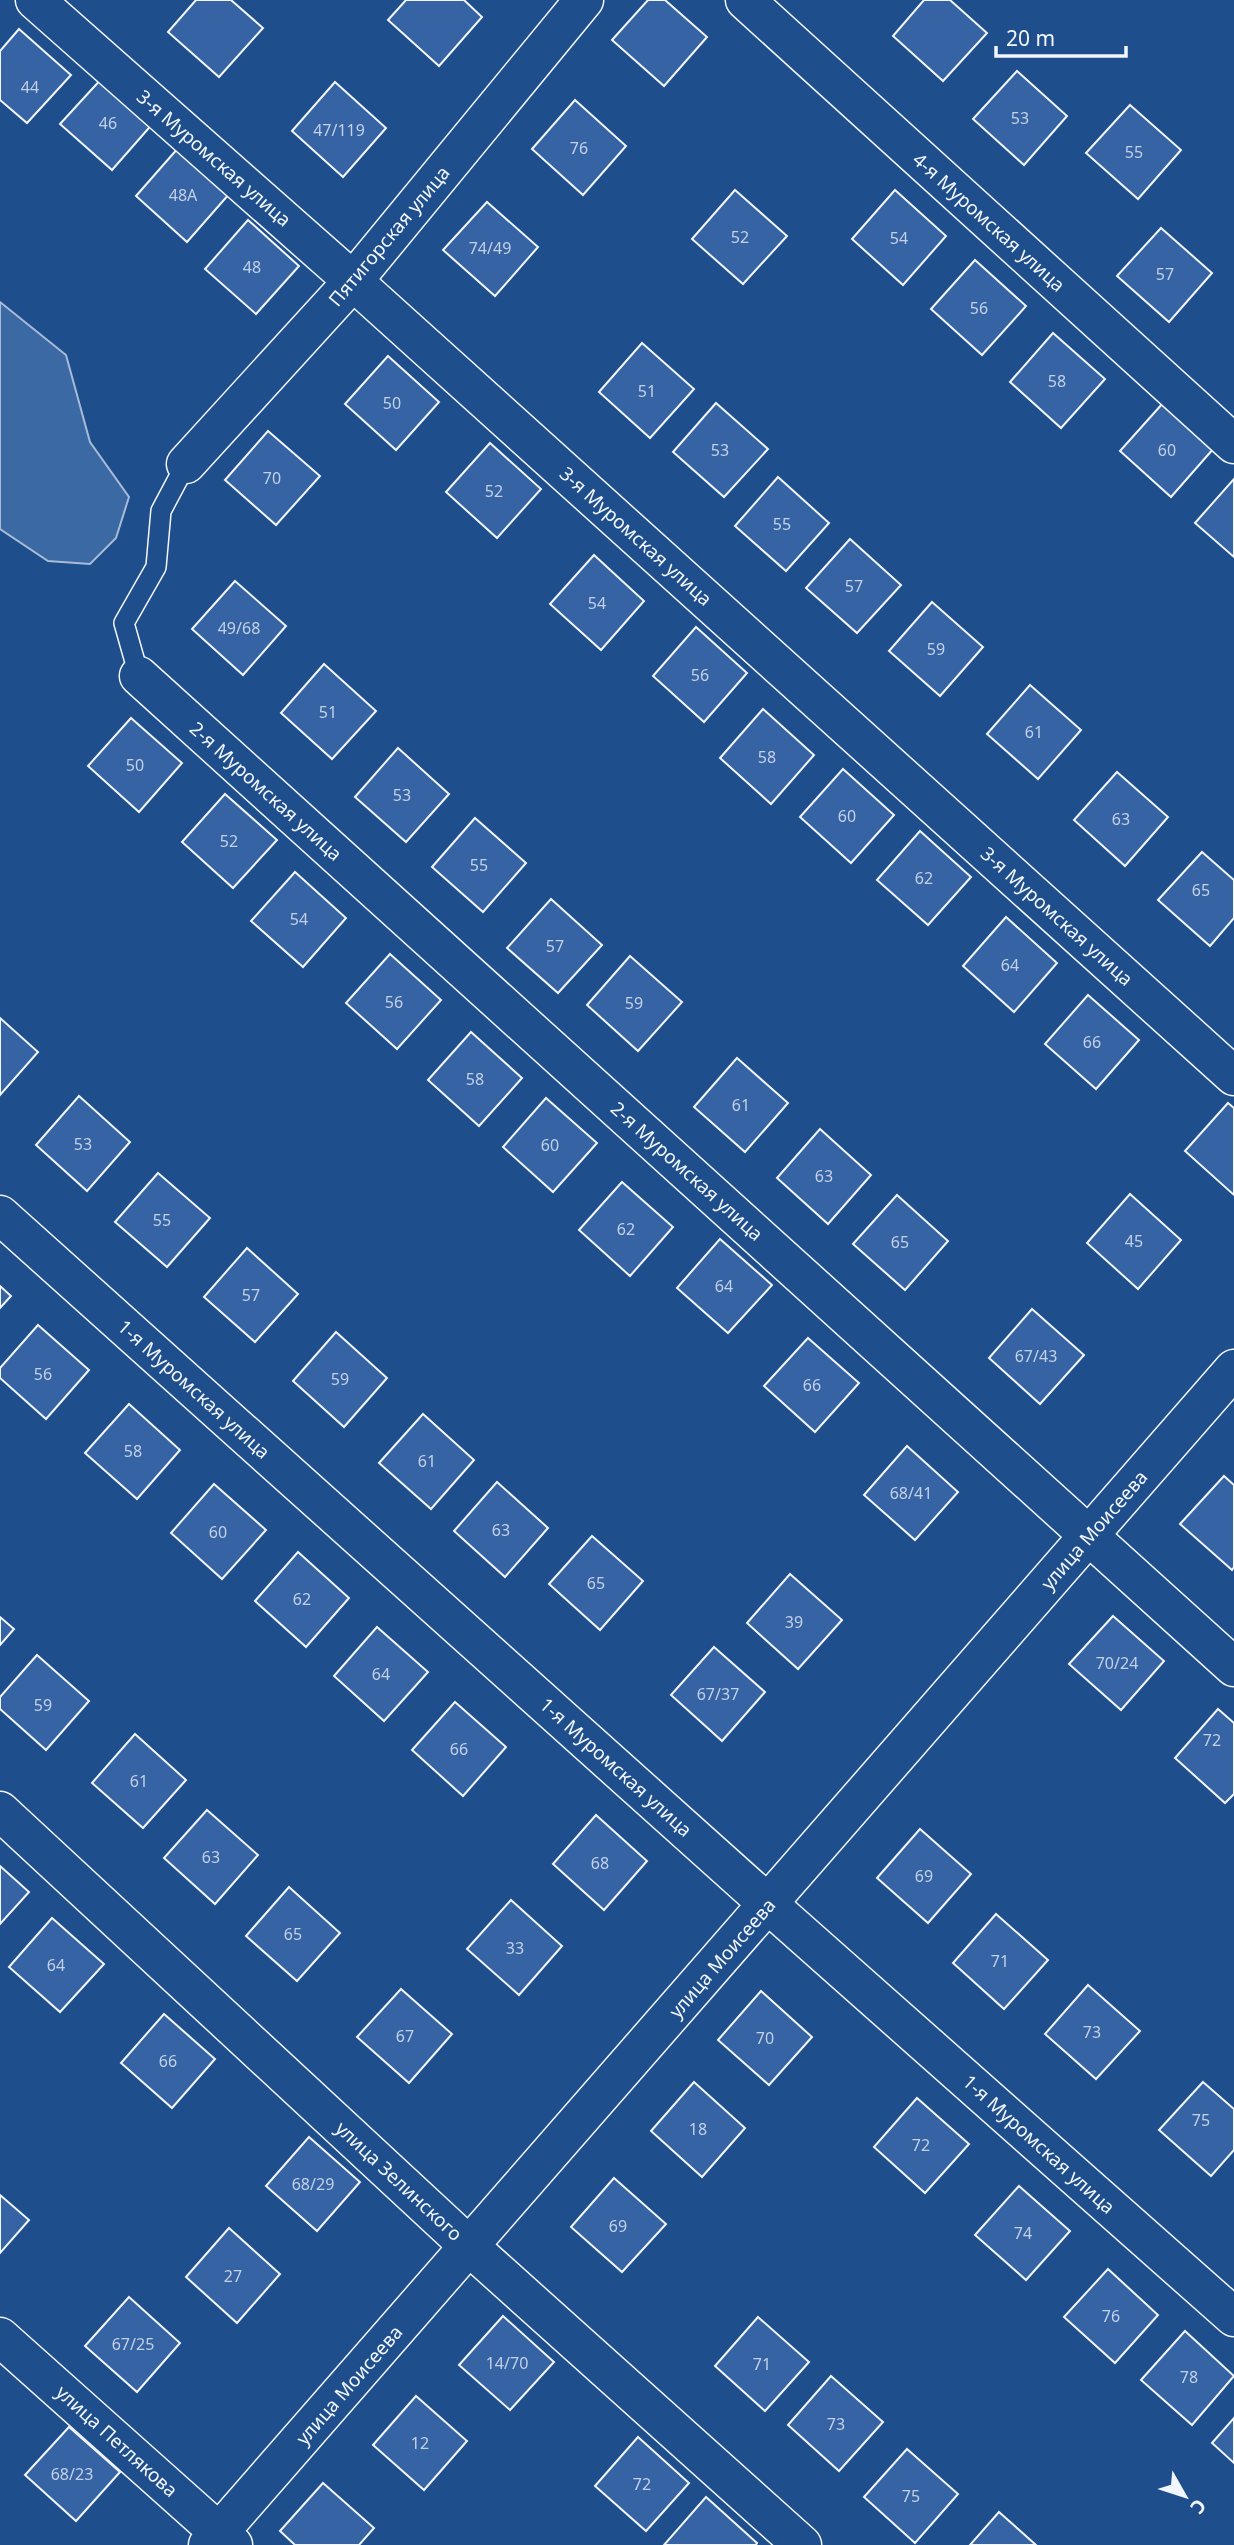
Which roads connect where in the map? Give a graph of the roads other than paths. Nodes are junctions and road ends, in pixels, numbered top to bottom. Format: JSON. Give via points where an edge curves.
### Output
{"nodes":[{"id":1,"x":35,"y":0,"type":"edge"},
{"id":2,"x":584,"y":0,"type":"edge"},
{"id":3,"x":745,"y":0,"type":"edge"},
{"id":4,"x":353,"y":281,"type":"junction"},
{"id":5,"x":1234,"y":444,"type":"edge"},
{"id":6,"x":186,"y":464,"type":"joint"},
{"id":7,"x":139,"y":676,"type":"joint"},
{"id":8,"x":1234,"y":1076,"type":"edge"},
{"id":9,"x":0,"y":1215,"type":"edge"},
{"id":10,"x":1234,"y":1369,"type":"edge"},
{"id":11,"x":1090,"y":1535,"type":"junction"},
{"id":12,"x":1234,"y":1667,"type":"edge"},
{"id":13,"x":0,"y":1811,"type":"edge"},
{"id":14,"x":768,"y":1904,"type":"junction"},
{"id":15,"x":470,"y":2247,"type":"junction"},
{"id":16,"x":1234,"y":2317,"type":"edge"},
{"id":17,"x":0,"y":2337,"type":"edge"},
{"id":18,"x":220,"y":2541,"type":"edge"},
{"id":19,"x":802,"y":2545,"type":"edge"}],
"edges":[{"from":1,"to":4,"type":"street","name":"3-я Муромская улица"},
{"from":2,"to":4,"type":"street","name":"Пятигорская улица"},
{"from":3,"to":5,"type":"street","name":"4-я Муромская улица"},
{"from":4,"to":6,"type":"street","name":"Пятигорская улица"},
{"from":4,"to":8,"type":"street","name":"3-я Муромская улица"},
{"from":6,"to":7,"type":"lane","via":[[160,511],[156,567],[124,623]]},
{"from":7,"to":11,"type":"street","name":"2-я Муромская улица"},
{"from":9,"to":14,"type":"street","name":"1-я Муромская улица"},
{"from":10,"to":11,"type":"street","name":"улица Моисеева"},
{"from":11,"to":12,"type":"street","name":"2-я Муромская улица"},
{"from":11,"to":14,"type":"street","name":"улица Моисеева"},
{"from":13,"to":15,"type":"street","name":"улица Зелинского"},
{"from":14,"to":15,"type":"street","name":"улица Моисеева"},
{"from":14,"to":16,"type":"street","name":"1-я Муромская улица"},
{"from":15,"to":18,"type":"street","name":"улица Моисеева"},
{"from":15,"to":19,"type":"street","name":"улица Зелинского"},
{"from":17,"to":18,"type":"street","name":"улица Петлякова"}]}
